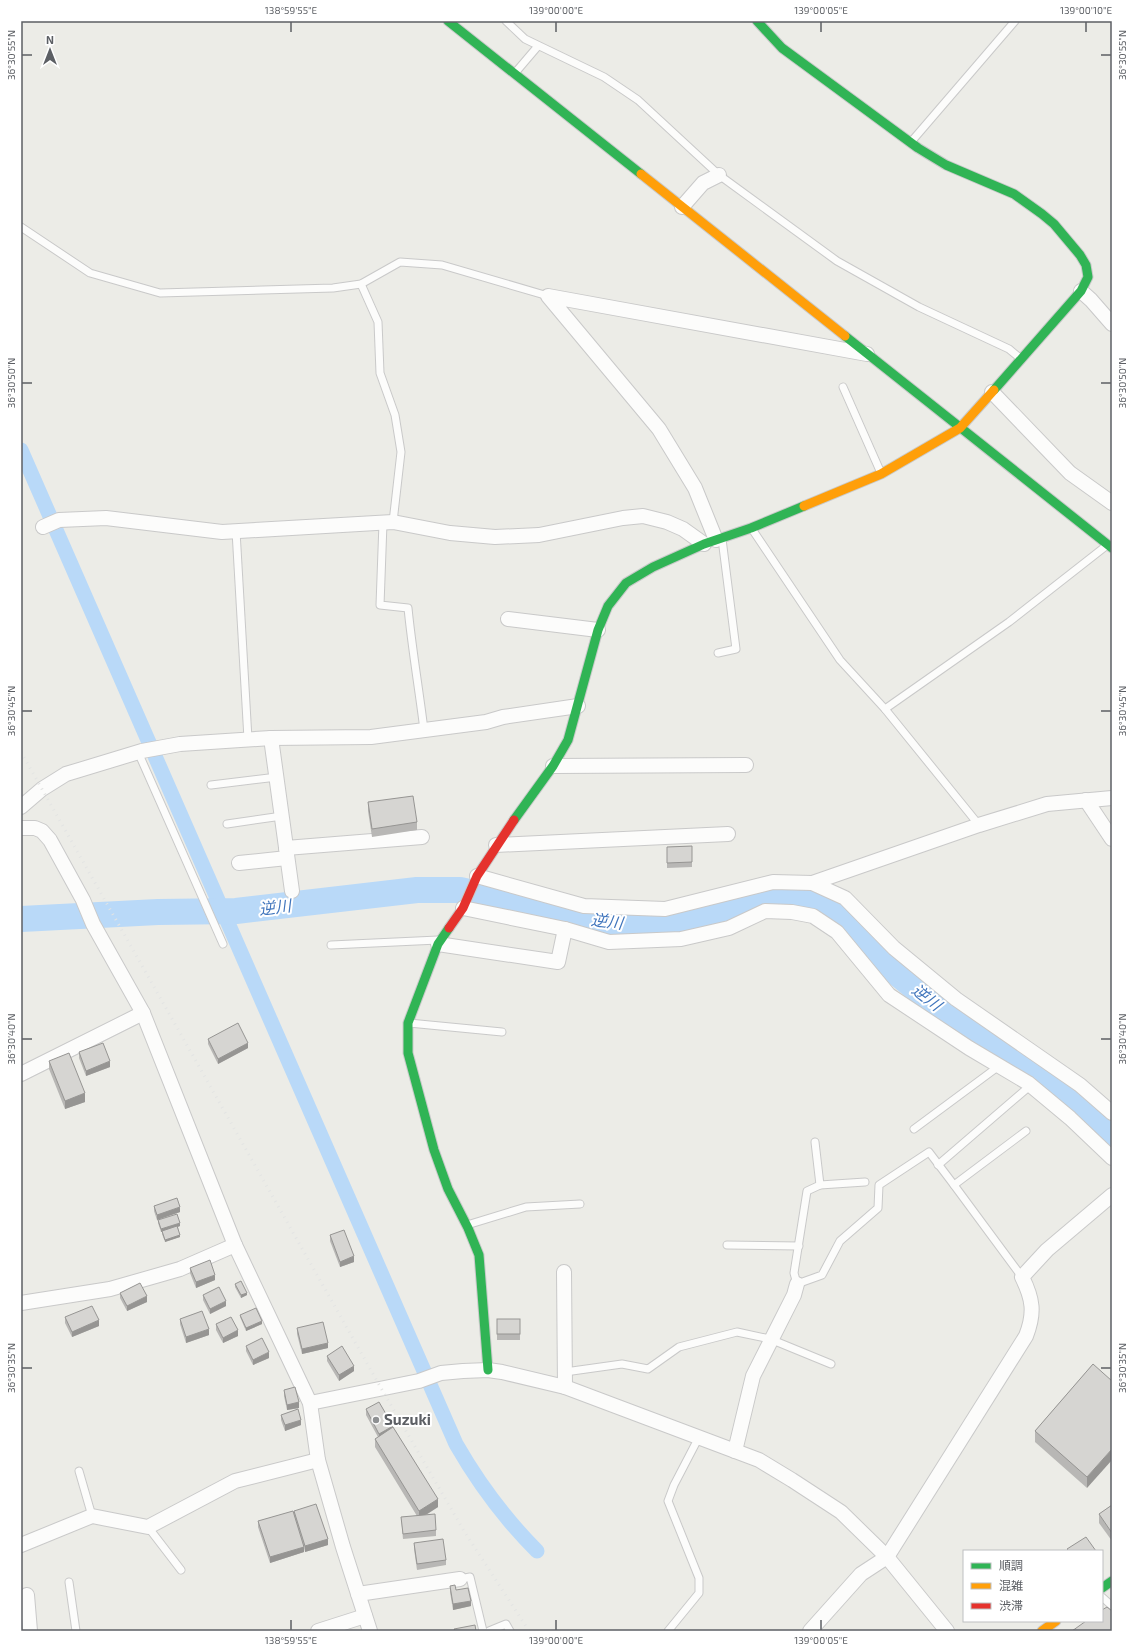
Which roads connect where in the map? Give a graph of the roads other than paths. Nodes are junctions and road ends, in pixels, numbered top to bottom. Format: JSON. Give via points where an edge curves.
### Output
{"nodes":[{"id":1,"x":448,"y":21,"type":"edge"},
{"id":2,"x":506,"y":21,"type":"edge"},
{"id":3,"x":757,"y":21,"type":"edge"},
{"id":4,"x":1015,"y":21,"type":"edge"},
{"id":5,"x":538,"y":46,"type":"junction"},
{"id":6,"x":514,"y":74,"type":"junction"},
{"id":7,"x":910,"y":143,"type":"junction"},
{"id":8,"x":719,"y":175,"type":"junction"},
{"id":9,"x":682,"y":207,"type":"junction"},
{"id":10,"x":21,"y":227,"type":"edge"},
{"id":11,"x":361,"y":284,"type":"junction"},
{"id":12,"x":1081,"y":291,"type":"junction"},
{"id":13,"x":548,"y":296,"type":"junction"},
{"id":14,"x":1112,"y":324,"type":"edge"},
{"id":15,"x":870,"y":355,"type":"junction"},
{"id":16,"x":1021,"y":359,"type":"junction"},
{"id":17,"x":843,"y":387,"type":"dead end"},
{"id":18,"x":992,"y":392,"type":"junction"},
{"id":19,"x":960,"y":428,"type":"junction"},
{"id":20,"x":881,"y":474,"type":"junction"},
{"id":21,"x":1112,"y":503,"type":"edge"},
{"id":22,"x":388,"y":522,"type":"junction"},
{"id":23,"x":50,"y":524,"type":"dead end"},
{"id":24,"x":751,"y":528,"type":"junction"},
{"id":25,"x":236,"y":531,"type":"junction"},
{"id":26,"x":714,"y":541,"type":"junction"},
{"id":27,"x":1110,"y":546,"type":"edge"},
{"id":28,"x":508,"y":619,"type":"dead end"},
{"id":29,"x":598,"y":630,"type":"junction"},
{"id":30,"x":718,"y":653,"type":"dead end"},
{"id":31,"x":578,"y":706,"type":"junction"},
{"id":32,"x":884,"y":709,"type":"junction"},
{"id":33,"x":424,"y":730,"type":"junction"},
{"id":34,"x":271,"y":738,"type":"junction"},
{"id":35,"x":248,"y":739,"type":"junction"},
{"id":36,"x":140,"y":752,"type":"junction"},
{"id":37,"x":746,"y":765,"type":"dead end"},
{"id":38,"x":553,"y":766,"type":"junction"},
{"id":39,"x":277,"y":777,"type":"junction"},
{"id":40,"x":211,"y":785,"type":"dead end"},
{"id":41,"x":1112,"y":798,"type":"edge"},
{"id":42,"x":1086,"y":800,"type":"junction"},
{"id":43,"x":21,"y":807,"type":"edge"},
{"id":44,"x":282,"y":816,"type":"junction"},
{"id":45,"x":227,"y":824,"type":"dead end"},
{"id":46,"x":979,"y":825,"type":"junction"},
{"id":47,"x":21,"y":828,"type":"edge"},
{"id":48,"x":728,"y":834,"type":"dead end"},
{"id":49,"x":422,"y":836,"type":"dead end"},
{"id":50,"x":1112,"y":839,"type":"edge"},
{"id":51,"x":496,"y":845,"type":"junction"},
{"id":52,"x":287,"y":853,"type":"junction"},
{"id":53,"x":239,"y":863,"type":"dead end"},
{"id":54,"x":475,"y":880,"type":"junction"},
{"id":55,"x":812,"y":883,"type":"junction"},
{"id":56,"x":292,"y":891,"type":"dead end"},
{"id":57,"x":463,"y":905,"type":"junction"},
{"id":58,"x":565,"y":929,"type":"junction"},
{"id":59,"x":439,"y":942,"type":"junction"},
{"id":60,"x":223,"y":944,"type":"dead end"},
{"id":61,"x":331,"y":945,"type":"dead end"},
{"id":62,"x":143,"y":1013,"type":"junction"},
{"id":63,"x":408,"y":1023,"type":"junction"},
{"id":64,"x":502,"y":1032,"type":"dead end"},
{"id":65,"x":999,"y":1066,"type":"junction"},
{"id":66,"x":21,"y":1074,"type":"edge"},
{"id":67,"x":1031,"y":1085,"type":"junction"},
{"id":68,"x":1112,"y":1113,"type":"edge"},
{"id":69,"x":914,"y":1129,"type":"dead end"},
{"id":70,"x":1026,"y":1131,"type":"dead end"},
{"id":71,"x":815,"y":1142,"type":"dead end"},
{"id":72,"x":1112,"y":1158,"type":"edge"},
{"id":73,"x":938,"y":1164,"type":"junction"},
{"id":74,"x":865,"y":1182,"type":"dead end"},
{"id":75,"x":820,"y":1185,"type":"junction"},
{"id":76,"x":954,"y":1185,"type":"junction"},
{"id":77,"x":1112,"y":1195,"type":"edge"},
{"id":78,"x":580,"y":1204,"type":"dead end"},
{"id":79,"x":467,"y":1225,"type":"junction"},
{"id":80,"x":235,"y":1245,"type":"junction"},
{"id":81,"x":727,"y":1245,"type":"dead end"},
{"id":82,"x":799,"y":1246,"type":"junction"},
{"id":83,"x":564,"y":1272,"type":"dead end"},
{"id":84,"x":1022,"y":1278,"type":"junction"},
{"id":85,"x":797,"y":1284,"type":"junction"},
{"id":86,"x":21,"y":1303,"type":"edge"},
{"id":87,"x":770,"y":1339,"type":"junction"},
{"id":88,"x":831,"y":1364,"type":"dead end"},
{"id":89,"x":488,"y":1370,"type":"junction"},
{"id":90,"x":565,"y":1372,"type":"junction"},
{"id":91,"x":565,"y":1387,"type":"junction"},
{"id":92,"x":310,"y":1403,"type":"junction"},
{"id":93,"x":699,"y":1437,"type":"junction"},
{"id":94,"x":735,"y":1451,"type":"junction"},
{"id":95,"x":318,"y":1460,"type":"junction"},
{"id":96,"x":79,"y":1471,"type":"dead end"},
{"id":97,"x":92,"y":1516,"type":"junction"},
{"id":98,"x":148,"y":1527,"type":"junction"},
{"id":99,"x":21,"y":1545,"type":"edge"},
{"id":100,"x":887,"y":1557,"type":"junction"},
{"id":101,"x":181,"y":1570,"type":"dead end"},
{"id":102,"x":460,"y":1579,"type":"joint"},
{"id":103,"x":1112,"y":1581,"type":"edge"},
{"id":104,"x":69,"y":1582,"type":"dead end"},
{"id":105,"x":1103,"y":1587,"type":"edge"},
{"id":106,"x":358,"y":1594,"type":"junction"},
{"id":107,"x":27,"y":1595,"type":"dead end"},
{"id":108,"x":1103,"y":1598,"type":"edge"},
{"id":109,"x":1112,"y":1606,"type":"edge"},
{"id":110,"x":365,"y":1616,"type":"junction"},
{"id":111,"x":1055,"y":1622,"type":"edge"},
{"id":112,"x":30,"y":1631,"type":"edge"},
{"id":113,"x":76,"y":1631,"type":"edge"},
{"id":114,"x":318,"y":1631,"type":"edge"},
{"id":115,"x":370,"y":1631,"type":"edge"},
{"id":116,"x":483,"y":1631,"type":"edge"},
{"id":117,"x":489,"y":1631,"type":"edge"},
{"id":118,"x":510,"y":1631,"type":"edge"},
{"id":119,"x":668,"y":1631,"type":"edge"},
{"id":120,"x":810,"y":1631,"type":"edge"},
{"id":121,"x":947,"y":1631,"type":"edge"},
{"id":122,"x":1042,"y":1631,"type":"edge"}],
"edges":[{"from":1,"to":6,"type":"street"},
{"from":2,"to":5,"type":"lane","via":[[525,39]]},
{"from":3,"to":7,"type":"street","via":[[782,48]]},
{"from":4,"to":7,"type":"lane"},
{"from":5,"to":6,"type":"lane"},
{"from":5,"to":8,"type":"lane","via":[[604,77],[638,100]]},
{"from":6,"to":9,"type":"street"},
{"from":7,"to":12,"type":"street","via":[[946,165],[1014,194],[1054,224],[1086,265],[1088,277]]},
{"from":8,"to":9,"type":"street","via":[[703,183]]},
{"from":8,"to":16,"type":"lane","via":[[837,261],[919,307],[1009,349]]},
{"from":9,"to":15,"type":"street"},
{"from":10,"to":11,"type":"lane","via":[[90,274],[160,293],[333,288]]},
{"from":11,"to":13,"type":"lane","via":[[400,262],[442,265]]},
{"from":11,"to":22,"type":"lane","via":[[378,322],[380,373],[395,414],[401,452]]},
{"from":12,"to":14,"type":"street"},
{"from":12,"to":16,"type":"street"},
{"from":13,"to":15,"type":"street"},
{"from":13,"to":26,"type":"street","via":[[659,429],[695,488]]},
{"from":15,"to":19,"type":"street"},
{"from":16,"to":18,"type":"street"},
{"from":17,"to":20,"type":"lane"},
{"from":18,"to":19,"type":"street"},
{"from":18,"to":21,"type":"street","via":[[1070,473]]},
{"from":19,"to":20,"type":"street"},
{"from":19,"to":27,"type":"street"},
{"from":20,"to":24,"type":"street"},
{"from":22,"to":25,"type":"street"},
{"from":22,"to":26,"type":"street","via":[[450,533],[495,537],[539,535],[643,516],[667,522]]},
{"from":22,"to":33,"type":"lane","via":[[380,605],[408,608],[413,663]]},
{"from":23,"to":25,"type":"street","via":[[106,518],[222,532]]},
{"from":24,"to":26,"type":"street"},
{"from":24,"to":32,"type":"lane","via":[[840,660]]},
{"from":25,"to":35,"type":"lane"},
{"from":26,"to":29,"type":"street","via":[[653,567],[626,583],[608,606]]},
{"from":26,"to":30,"type":"lane","via":[[736,649]]},
{"from":27,"to":32,"type":"lane","via":[[1009,622]]},
{"from":28,"to":29,"type":"street"},
{"from":29,"to":31,"type":"street"},
{"from":31,"to":33,"type":"street"},
{"from":31,"to":38,"type":"street","via":[[568,740]]},
{"from":32,"to":46,"type":"lane"},
{"from":33,"to":34,"type":"street","via":[[371,737]]},
{"from":34,"to":35,"type":"street"},
{"from":34,"to":39,"type":"street"},
{"from":35,"to":36,"type":"street","via":[[180,744]]},
{"from":36,"to":43,"type":"street","via":[[66,774],[42,789]]},
{"from":36,"to":60,"type":"lane"},
{"from":37,"to":38,"type":"street"},
{"from":38,"to":51,"type":"street"},
{"from":39,"to":40,"type":"lane"},
{"from":39,"to":44,"type":"street"},
{"from":41,"to":42,"type":"street"},
{"from":42,"to":46,"type":"street","via":[[1047,804]]},
{"from":42,"to":50,"type":"street"},
{"from":44,"to":45,"type":"lane"},
{"from":44,"to":52,"type":"street"},
{"from":46,"to":55,"type":"street"},
{"from":47,"to":62,"type":"street","via":[[35,828],[42,831],[50,840]]},
{"from":48,"to":51,"type":"street"},
{"from":49,"to":52,"type":"street"},
{"from":51,"to":54,"type":"street"},
{"from":52,"to":53,"type":"street"},
{"from":52,"to":56,"type":"street"},
{"from":54,"to":55,"type":"street","via":[[584,906],[665,909],[773,882]]},
{"from":54,"to":57,"type":"street"},
{"from":55,"to":68,"type":"street","via":[[845,898],[894,948],[956,999],[1080,1085]]},
{"from":57,"to":58,"type":"street"},
{"from":57,"to":59,"type":"street"},
{"from":58,"to":59,"type":"street","via":[[558,962]]},
{"from":58,"to":65,"type":"street","via":[[610,942],[681,939],[729,928],[765,911],[813,916],[837,932],[890,995]]},
{"from":59,"to":61,"type":"lane"},
{"from":59,"to":63,"type":"street"},
{"from":62,"to":66,"type":"street"},
{"from":62,"to":80,"type":"street"},
{"from":63,"to":64,"type":"lane"},
{"from":63,"to":79,"type":"street","via":[[408,1053],[434,1150],[448,1189]]},
{"from":65,"to":67,"type":"street"},
{"from":65,"to":69,"type":"lane"},
{"from":67,"to":72,"type":"street"},
{"from":67,"to":73,"type":"lane"},
{"from":70,"to":76,"type":"lane"},
{"from":71,"to":75,"type":"lane"},
{"from":73,"to":76,"type":"lane"},
{"from":73,"to":85,"type":"lane","via":[[929,1152],[879,1185],[878,1208],[840,1241],[822,1275]]},
{"from":74,"to":75,"type":"lane"},
{"from":75,"to":82,"type":"lane","via":[[807,1191]]},
{"from":76,"to":84,"type":"lane"},
{"from":77,"to":84,"type":"street","via":[[1047,1250]]},
{"from":78,"to":79,"type":"lane","via":[[526,1207]]},
{"from":79,"to":89,"type":"street","via":[[479,1256]]},
{"from":80,"to":86,"type":"street","via":[[180,1269],[110,1289]]},
{"from":80,"to":92,"type":"street"},
{"from":81,"to":82,"type":"lane"},
{"from":82,"to":85,"type":"lane","via":[[794,1273]]},
{"from":83,"to":90,"type":"street"},
{"from":84,"to":100,"type":"street","via":[[1028,1288],[1033,1314],[1026,1336]]},
{"from":85,"to":87,"type":"street","via":[[794,1295]]},
{"from":87,"to":88,"type":"lane"},
{"from":87,"to":90,"type":"lane","via":[[737,1332],[678,1347],[648,1369],[622,1364]]},
{"from":87,"to":94,"type":"street","via":[[752,1376]]},
{"from":89,"to":91,"type":"street"},
{"from":89,"to":92,"type":"street","via":[[441,1373],[419,1381]]},
{"from":90,"to":91,"type":"street"},
{"from":91,"to":93,"type":"street"},
{"from":92,"to":95,"type":"street"},
{"from":93,"to":94,"type":"street"},
{"from":93,"to":119,"type":"lane","via":[[668,1502],[699,1578],[699,1593]]},
{"from":94,"to":100,"type":"street","via":[[759,1460],[841,1512]]},
{"from":95,"to":98,"type":"street","via":[[235,1481]]},
{"from":95,"to":106,"type":"street"},
{"from":96,"to":97,"type":"lane"},
{"from":97,"to":98,"type":"street"},
{"from":97,"to":99,"type":"street"},
{"from":98,"to":101,"type":"lane"},
{"from":100,"to":120,"type":"street","via":[[861,1574]]},
{"from":100,"to":121,"type":"street"},
{"from":102,"to":106,"type":"street"},
{"from":102,"to":116,"type":"lane","via":[[470,1577]]},
{"from":103,"to":105,"type":"street"},
{"from":104,"to":113,"type":"lane"},
{"from":106,"to":110,"type":"street"},
{"from":107,"to":112,"type":"street"},
{"from":108,"to":109,"type":"lane"},
{"from":110,"to":114,"type":"street"},
{"from":110,"to":115,"type":"street"},
{"from":111,"to":122,"type":"street"},
{"from":117,"to":118,"type":"lane","via":[[506,1624]]}]}
